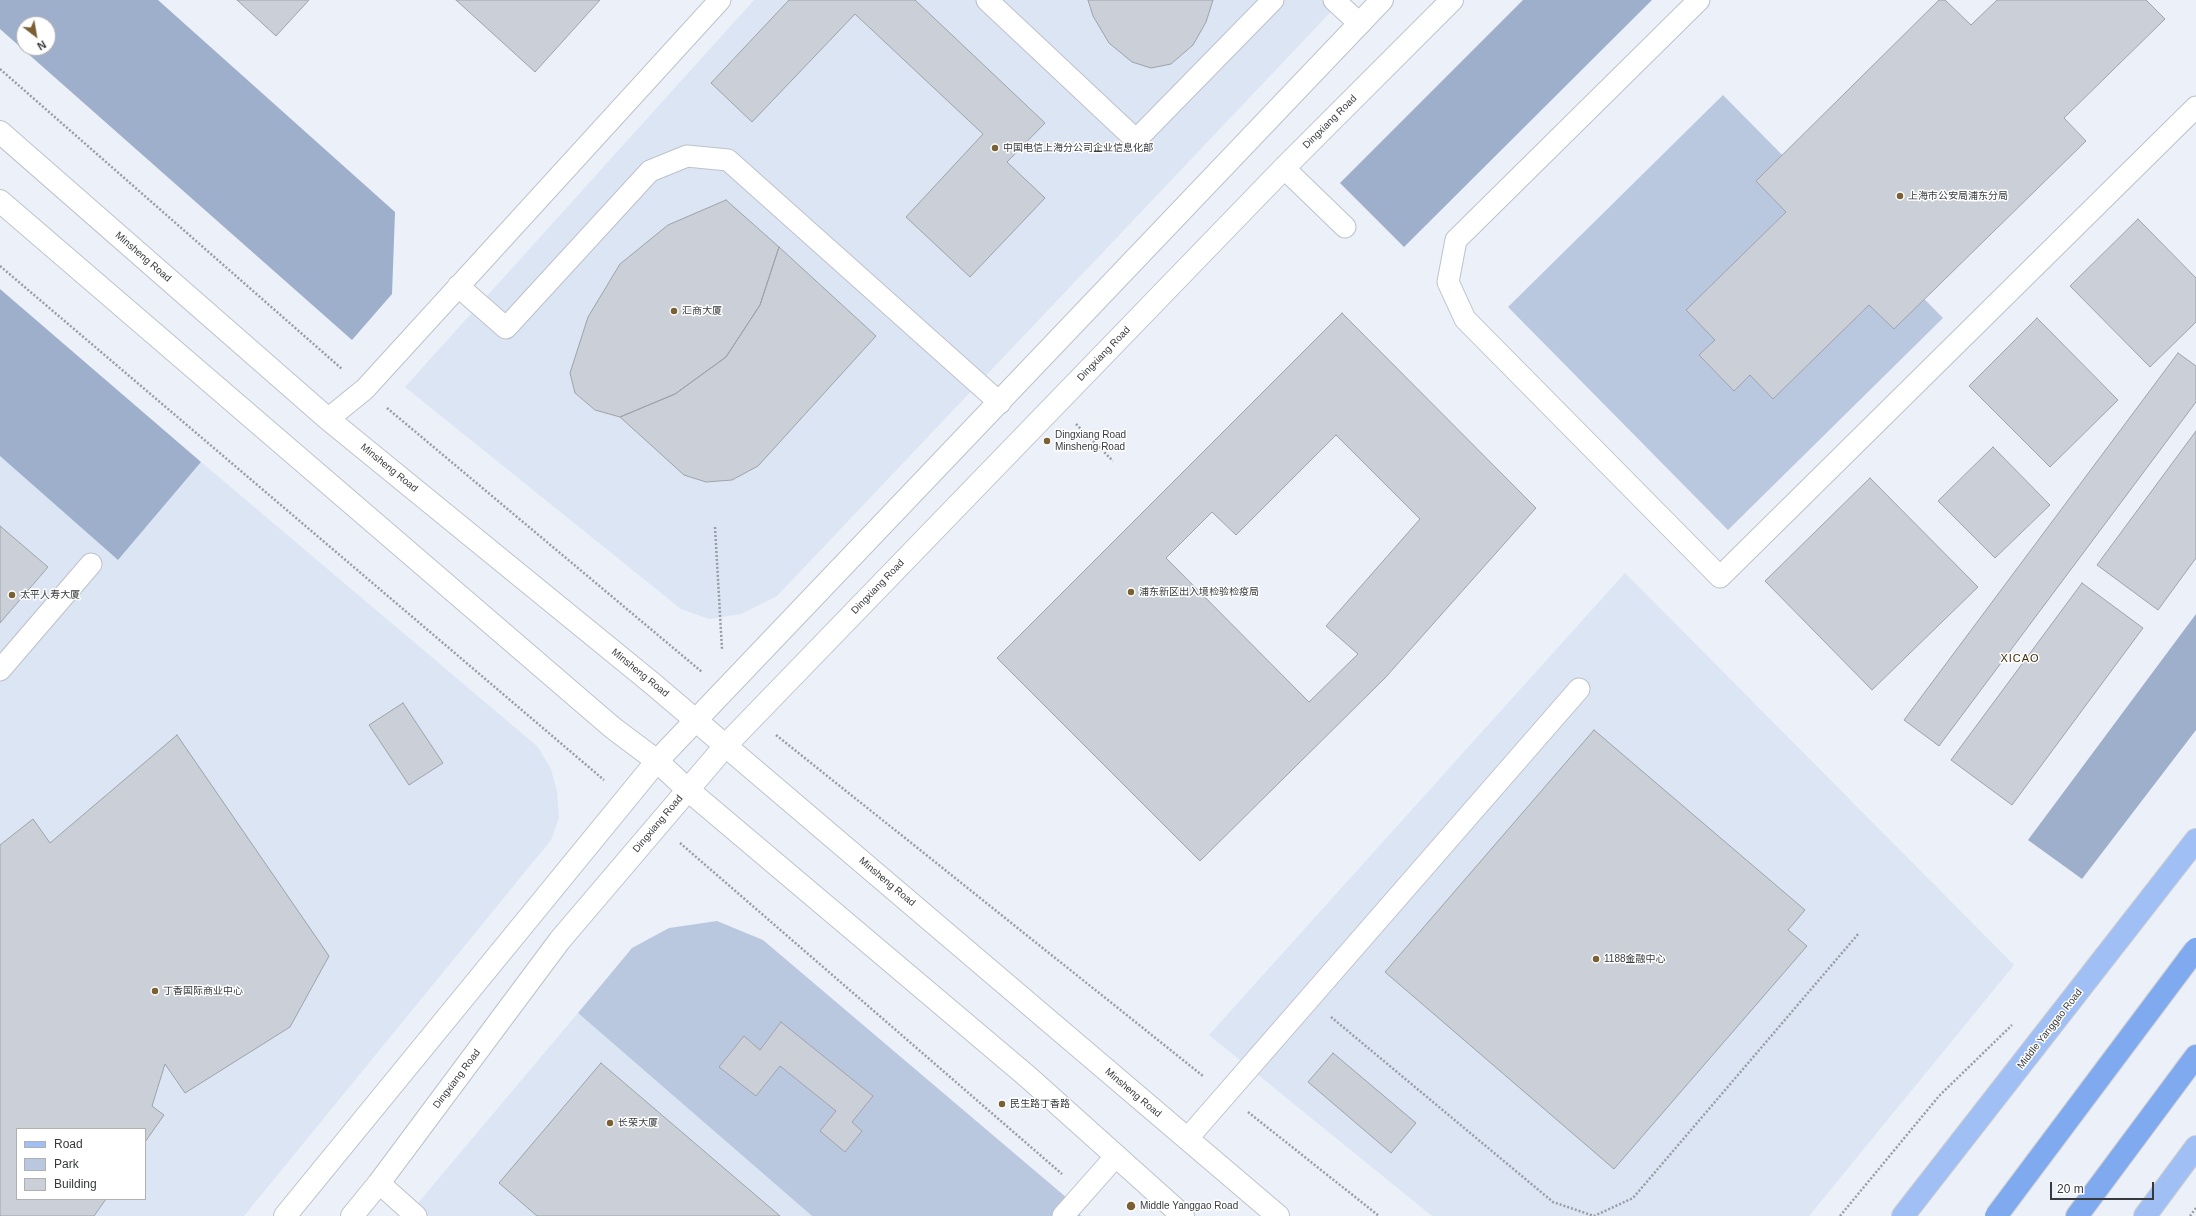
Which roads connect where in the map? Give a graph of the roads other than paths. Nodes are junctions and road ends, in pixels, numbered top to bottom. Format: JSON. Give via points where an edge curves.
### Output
{"nodes":[{"id":1,"x":720,"y":0,"type":"edge"},
{"id":2,"x":987,"y":0,"type":"edge"},
{"id":3,"x":1273,"y":0,"type":"edge"},
{"id":4,"x":1334,"y":0,"type":"edge"},
{"id":5,"x":1382,"y":0,"type":"edge"},
{"id":6,"x":1452,"y":0,"type":"edge"},
{"id":7,"x":1699,"y":0,"type":"edge"},
{"id":8,"x":1360,"y":24,"type":"junction"},
{"id":9,"x":2196,"y":106,"type":"edge"},
{"id":10,"x":0,"y":132,"type":"edge"},
{"id":11,"x":1284,"y":168,"type":"junction"},
{"id":12,"x":0,"y":201,"type":"edge"},
{"id":13,"x":1345,"y":226,"type":"dead end"},
{"id":14,"x":458,"y":286,"type":"junction"},
{"id":15,"x":1000,"y":403,"type":"junction"},
{"id":16,"x":328,"y":419,"type":"junction"},
{"id":17,"x":91,"y":564,"type":"dead end"},
{"id":18,"x":0,"y":670,"type":"edge"},
{"id":19,"x":1578,"y":689,"type":"dead end"},
{"id":20,"x":697,"y":721,"type":"junction"},
{"id":21,"x":726,"y":745,"type":"junction"},
{"id":22,"x":657,"y":761,"type":"junction"},
{"id":23,"x":687,"y":789,"type":"junction"},
{"id":24,"x":2196,"y":840,"type":"edge"},
{"id":25,"x":2196,"y":949,"type":"edge"},
{"id":26,"x":2196,"y":1056,"type":"edge"},
{"id":27,"x":1187,"y":1138,"type":"junction"},
{"id":28,"x":2196,"y":1147,"type":"edge"},
{"id":29,"x":1116,"y":1156,"type":"junction"},
{"id":30,"x":379,"y":1183,"type":"junction"},
{"id":31,"x":285,"y":1216,"type":"edge"},
{"id":32,"x":352,"y":1216,"type":"edge"},
{"id":33,"x":416,"y":1216,"type":"edge"},
{"id":34,"x":1063,"y":1216,"type":"edge"},
{"id":35,"x":1183,"y":1216,"type":"edge"},
{"id":36,"x":1278,"y":1216,"type":"edge"},
{"id":37,"x":1904,"y":1216,"type":"edge"},
{"id":38,"x":1996,"y":1216,"type":"edge"},
{"id":39,"x":2077,"y":1216,"type":"edge"},
{"id":40,"x":2145,"y":1216,"type":"edge"}],
"edges":[{"from":1,"to":14,"type":"lane"},
{"from":2,"to":3,"type":"lane","via":[[1136,140]]},
{"from":4,"to":8,"type":"lane"},
{"from":5,"to":8,"type":"street"},
{"from":6,"to":11,"type":"street","name":"Dingxiang Road"},
{"from":7,"to":9,"type":"lane","via":[[1456,240],[1448,282],[1465,319],[1720,577]]},
{"from":8,"to":15,"type":"street"},
{"from":10,"to":16,"type":"street","name":"Minsheng Road"},
{"from":11,"to":13,"type":"lane"},
{"from":11,"to":21,"type":"street","name":"Dingxiang Road"},
{"from":12,"to":22,"type":"street","via":[[607,723]]},
{"from":14,"to":15,"type":"lane","via":[[506,328],[650,171],[687,156],[728,160]]},
{"from":14,"to":16,"type":"lane","via":[[365,389]]},
{"from":15,"to":20,"type":"street"},
{"from":16,"to":20,"type":"street","name":"Minsheng Road"},
{"from":17,"to":18,"type":"lane"},
{"from":19,"to":27,"type":"lane"},
{"from":20,"to":21,"type":"street","name":"Minsheng Road"},
{"from":20,"to":22,"type":"street"},
{"from":21,"to":23,"type":"street","name":"Dingxiang Road"},
{"from":21,"to":27,"type":"street","name":"Minsheng Road"},
{"from":22,"to":23,"type":"street"},
{"from":22,"to":31,"type":"street"},
{"from":23,"to":29,"type":"street","via":[[1028,1077]]},
{"from":23,"to":30,"type":"street","name":"Dingxiang Road","via":[[560,940]]},
{"from":24,"to":37,"type":"main road","name":"Middle Yanggao Road"},
{"from":25,"to":38,"type":"highway","bridge":true},
{"from":26,"to":39,"type":"highway"},
{"from":27,"to":36,"type":"street","name":"Minsheng Road"},
{"from":28,"to":40,"type":"main road"},
{"from":29,"to":34,"type":"lane"},
{"from":29,"to":35,"type":"street"},
{"from":30,"to":32,"type":"street","name":"Dingxiang Road"},
{"from":30,"to":33,"type":"lane"}]}
